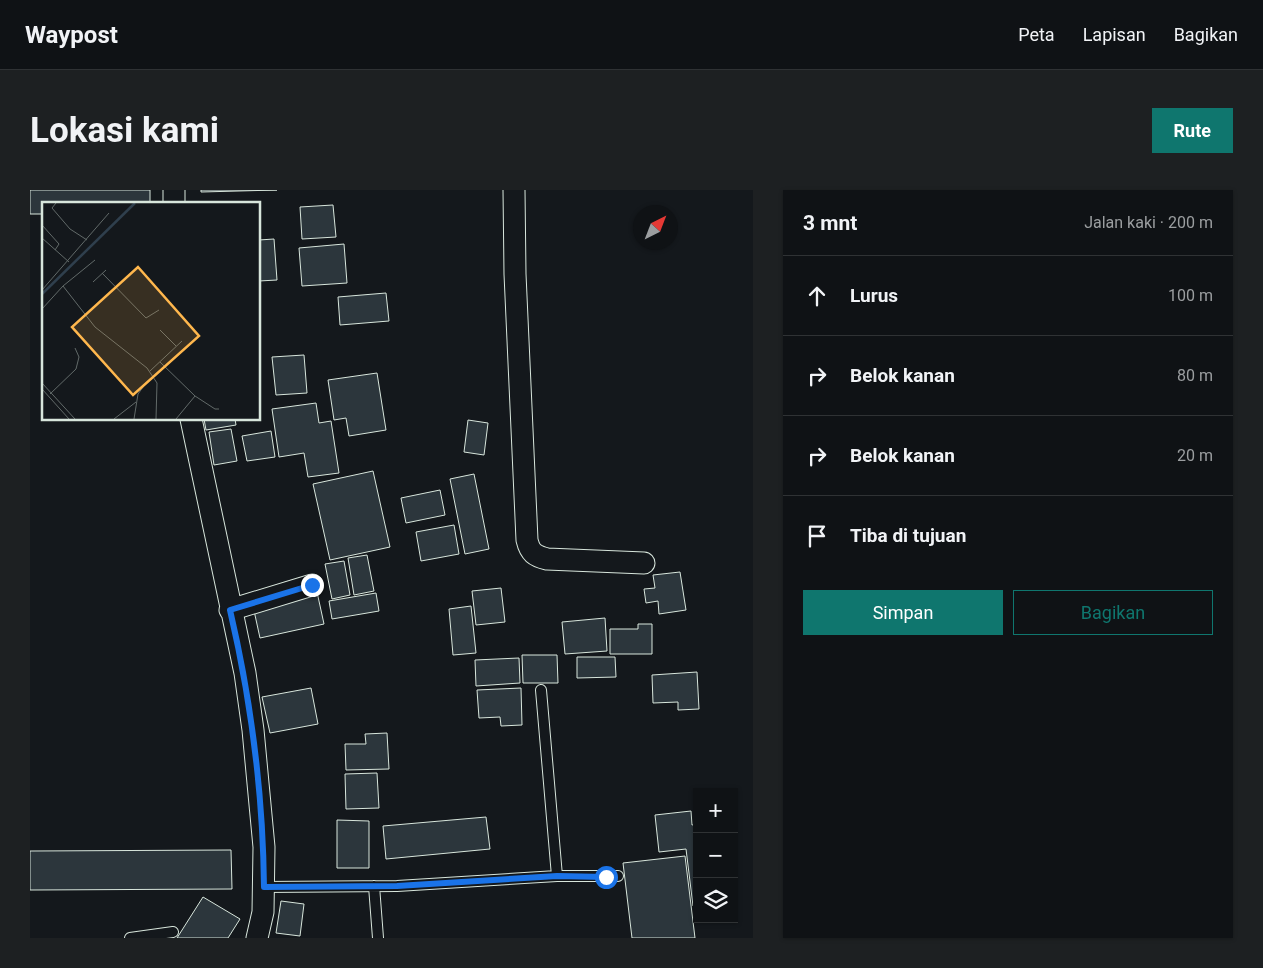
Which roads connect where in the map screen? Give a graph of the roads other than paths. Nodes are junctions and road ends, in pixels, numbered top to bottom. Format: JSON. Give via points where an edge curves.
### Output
{"nodes":[{"id":1,"x":514,"y":190,"type":"edge"},
{"id":2,"x":191,"y":420,"type":"edge"},
{"id":3,"x":644,"y":563,"type":"dead end"},
{"id":4,"x":312,"y":585,"type":"dead end"},
{"id":5,"x":230,"y":610,"type":"junction"},
{"id":6,"x":541,"y":690,"type":"dead end"},
{"id":7,"x":557,"y":876,"type":"junction"},
{"id":8,"x":618,"y":876,"type":"dead end"},
{"id":9,"x":374,"y":886,"type":"junction"},
{"id":10,"x":264,"y":887,"type":"junction"},
{"id":11,"x":173,"y":932,"type":"dead end"},
{"id":12,"x":130,"y":938,"type":"edge"},
{"id":13,"x":257,"y":938,"type":"edge"},
{"id":14,"x":378,"y":938,"type":"edge"}],
"edges":[{"from":1,"to":3,"type":"street","via":[[529,550],[547,559]]},
{"from":2,"to":5,"type":"street"},
{"from":4,"to":5,"type":"street"},
{"from":5,"to":10,"type":"street","via":[[245,673],[253,730],[264,847]]},
{"from":6,"to":7,"type":"lane"},
{"from":7,"to":8,"type":"lane"},
{"from":7,"to":9,"type":"lane"},
{"from":9,"to":10,"type":"lane"},
{"from":9,"to":14,"type":"lane"},
{"from":10,"to":13,"type":"street"},
{"from":11,"to":12,"type":"lane"}]}
